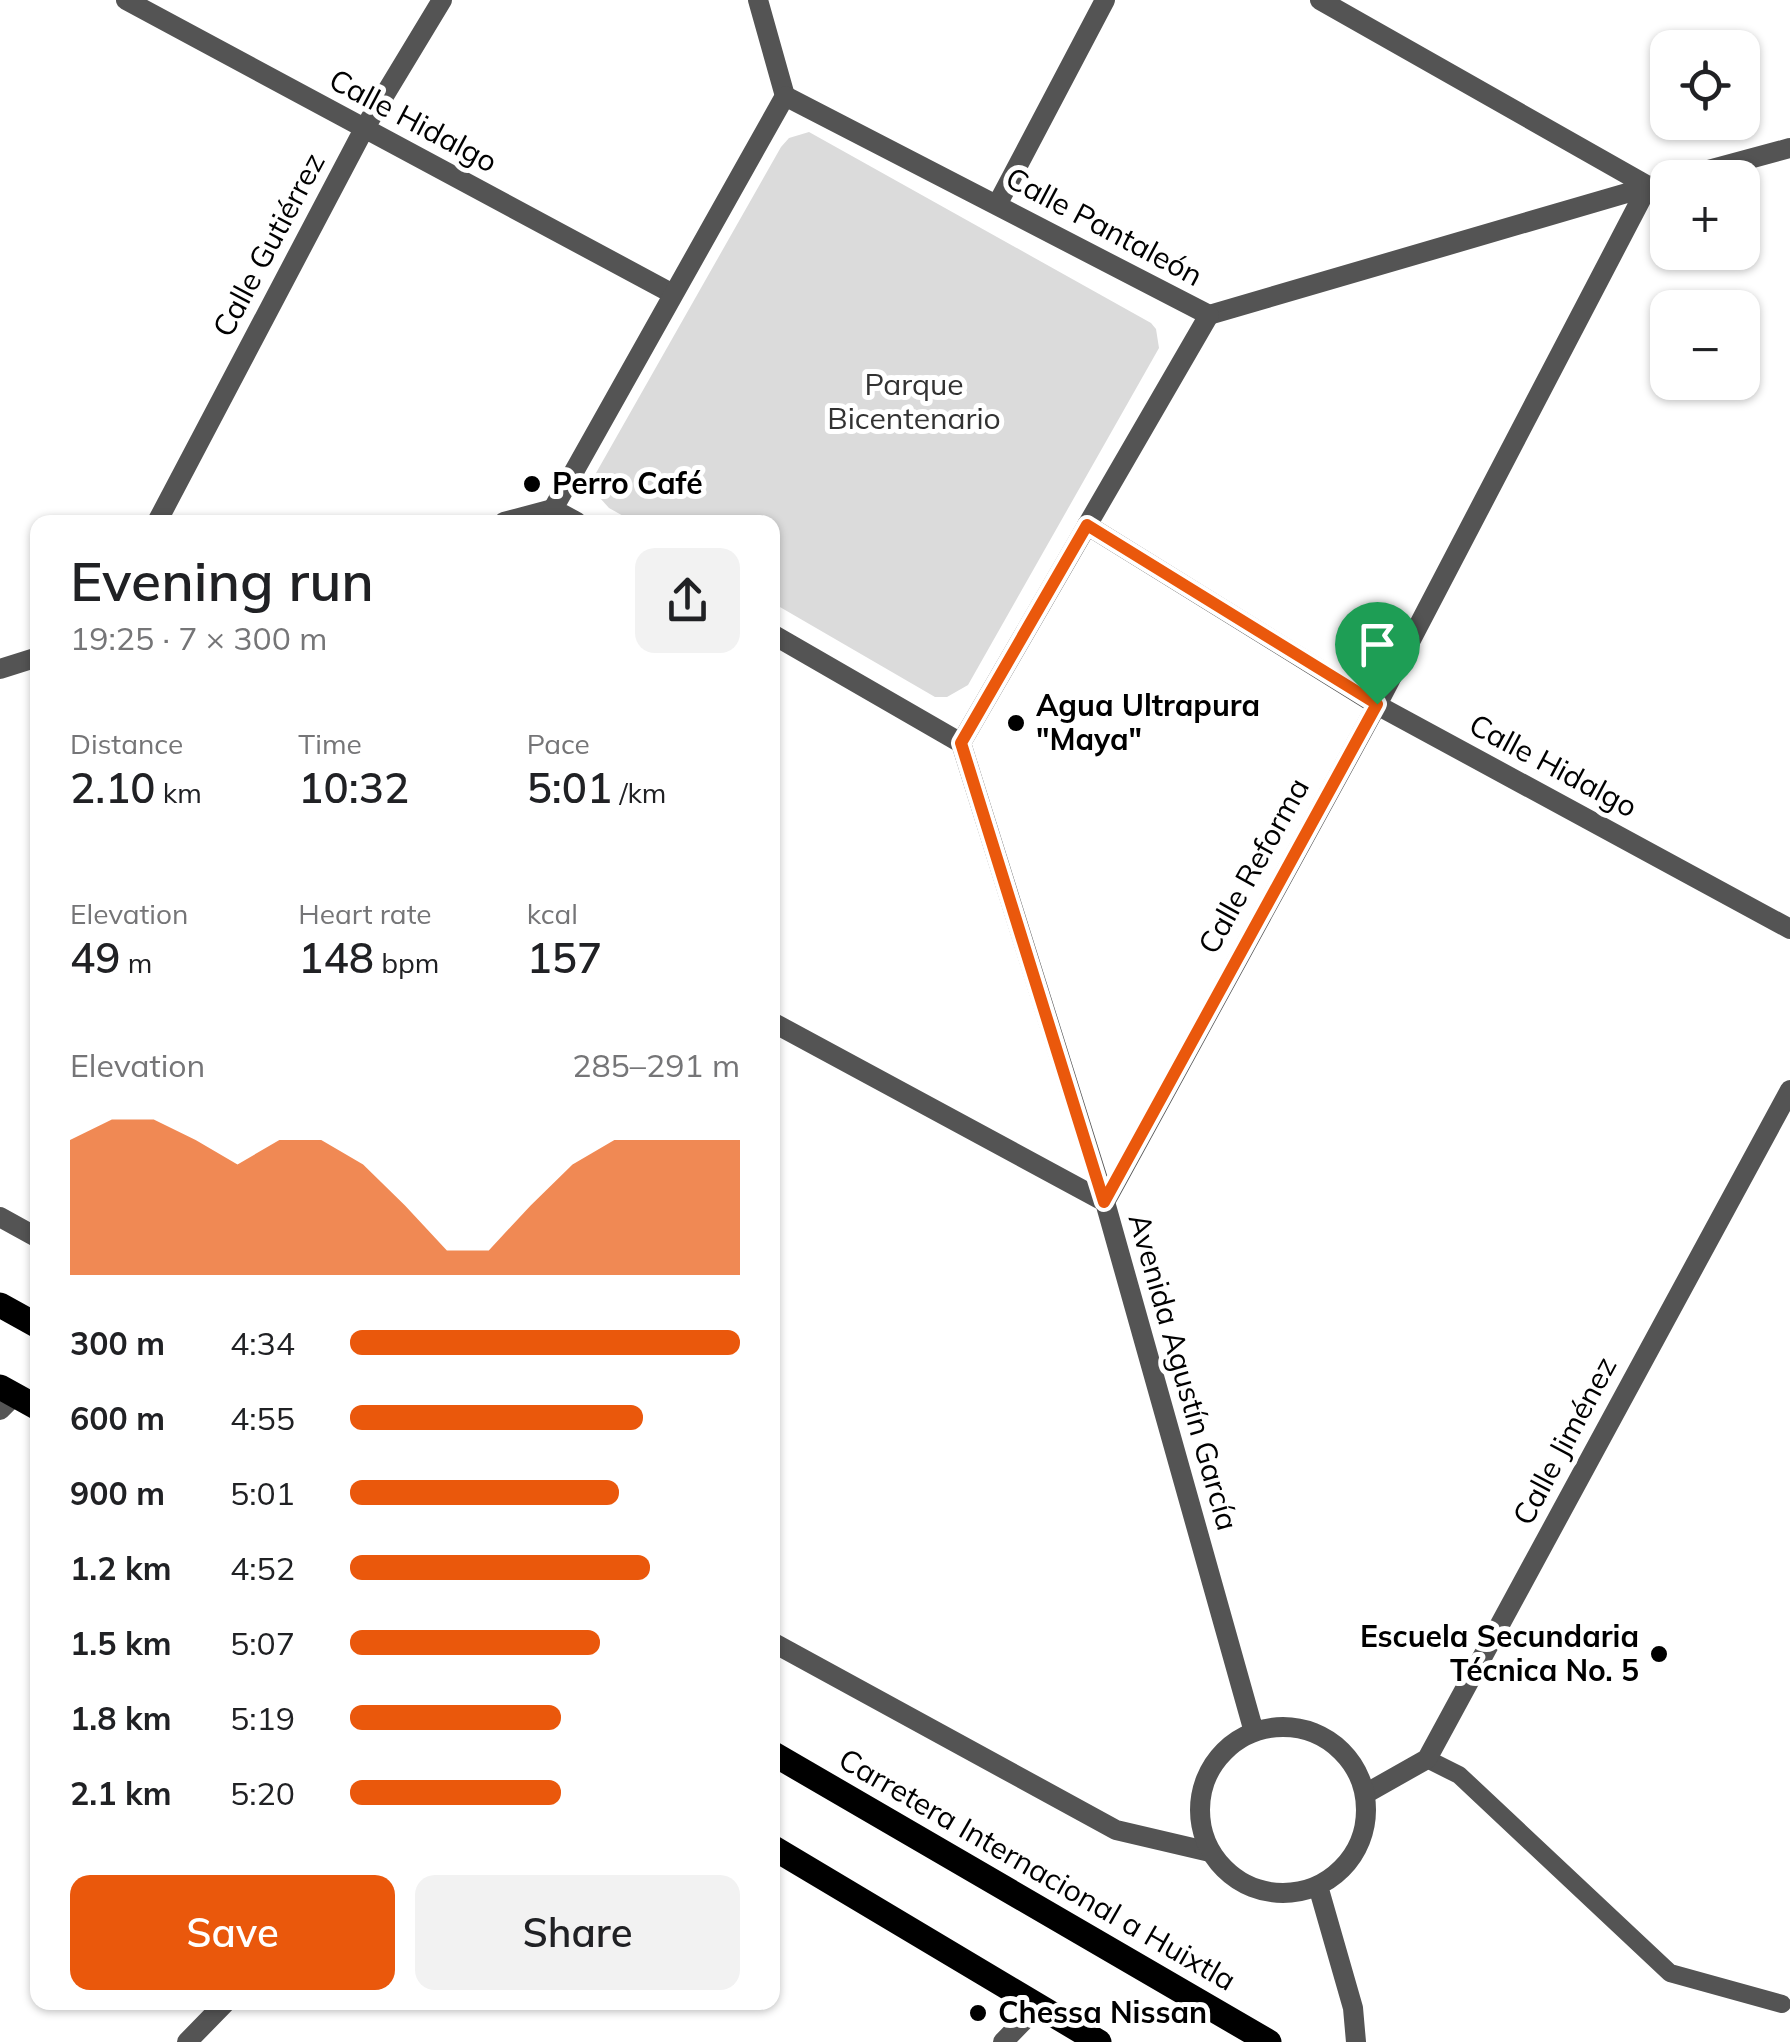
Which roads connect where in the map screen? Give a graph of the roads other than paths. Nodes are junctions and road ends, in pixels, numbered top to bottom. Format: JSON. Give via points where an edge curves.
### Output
{"nodes":[{"id":1,"x":126,"y":0,"type":"edge"},
{"id":2,"x":442,"y":0,"type":"edge"},
{"id":3,"x":758,"y":0,"type":"edge"},
{"id":4,"x":1105,"y":0,"type":"edge"},
{"id":5,"x":1320,"y":0,"type":"edge"},
{"id":6,"x":785,"y":96,"type":"junction"},
{"id":7,"x":364,"y":129,"type":"junction"},
{"id":8,"x":1790,"y":148,"type":"edge"},
{"id":9,"x":1746,"y":160,"type":"edge"},
{"id":10,"x":1650,"y":179,"type":"edge"},
{"id":11,"x":1650,"y":185,"type":"edge"},
{"id":12,"x":1650,"y":198,"type":"edge"},
{"id":13,"x":997,"y":204,"type":"junction"},
{"id":14,"x":673,"y":294,"type":"junction"},
{"id":15,"x":1208,"y":316,"type":"junction"},
{"id":16,"x":553,"y":508,"type":"junction"},
{"id":17,"x":161,"y":515,"type":"edge"},
{"id":18,"x":528,"y":515,"type":"edge"},
{"id":19,"x":566,"y":515,"type":"edge"},
{"id":20,"x":1087,"y":525,"type":"junction"},
{"id":21,"x":780,"y":639,"type":"edge"},
{"id":22,"x":30,"y":660,"type":"edge"},
{"id":23,"x":0,"y":669,"type":"edge"},
{"id":24,"x":1377,"y":704,"type":"junction"},
{"id":25,"x":961,"y":743,"type":"junction"},
{"id":26,"x":1790,"y":929,"type":"edge"},
{"id":27,"x":780,"y":1026,"type":"edge"},
{"id":28,"x":1790,"y":1090,"type":"edge"},
{"id":29,"x":1104,"y":1202,"type":"junction"},
{"id":30,"x":0,"y":1218,"type":"edge"},
{"id":31,"x":30,"y":1234,"type":"edge"},
{"id":32,"x":0,"y":1305,"type":"edge"},
{"id":33,"x":30,"y":1322,"type":"edge"},
{"id":34,"x":5,"y":1397,"type":"edge"},
{"id":35,"x":30,"y":1405,"type":"edge"},
{"id":36,"x":780,"y":1646,"type":"edge"},
{"id":37,"x":1254,"y":1732,"type":"junction"},
{"id":38,"x":780,"y":1758,"type":"edge"},
{"id":39,"x":1427,"y":1758,"type":"junction"},
{"id":40,"x":1366,"y":1794,"type":"junction"},
{"id":41,"x":780,"y":1851,"type":"edge"},
{"id":42,"x":1210,"y":1852,"type":"junction"},
{"id":43,"x":1318,"y":1886,"type":"junction"},
{"id":44,"x":1782,"y":2004,"type":"dead end"},
{"id":45,"x":1036,"y":2006,"type":"junction"},
{"id":46,"x":218,"y":2010,"type":"edge"},
{"id":47,"x":187,"y":2042,"type":"edge"},
{"id":48,"x":1003,"y":2042,"type":"edge"},
{"id":49,"x":1099,"y":2042,"type":"edge"},
{"id":50,"x":1268,"y":2042,"type":"edge"},
{"id":51,"x":1356,"y":2042,"type":"edge"}],
"edges":[{"from":1,"to":7,"type":"street","name":"Calle Hidalgo"},
{"from":2,"to":7,"type":"street","name":"Calle Gutiérrez"},
{"from":3,"to":6,"type":"street"},
{"from":4,"to":13,"type":"street"},
{"from":5,"to":10,"type":"street"},
{"from":6,"to":13,"type":"street","name":"Calle Pantaleón"},
{"from":6,"to":14,"type":"street"},
{"from":7,"to":14,"type":"street","name":"Calle Hidalgo"},
{"from":7,"to":17,"type":"street","name":"Calle Gutiérrez"},
{"from":8,"to":9,"type":"street"},
{"from":11,"to":15,"type":"street"},
{"from":12,"to":24,"type":"street","name":"Calle Reforma"},
{"from":13,"to":15,"type":"street","name":"Calle Pantaleón"},
{"from":14,"to":16,"type":"street"},
{"from":15,"to":20,"type":"street","name":"Calle Pantaleón"},
{"from":16,"to":18,"type":"street"},
{"from":16,"to":19,"type":"street"},
{"from":20,"to":24,"type":"street","name":"Calle Hidalgo"},
{"from":20,"to":25,"type":"street","name":"Calle Pantaleón"},
{"from":21,"to":25,"type":"street"},
{"from":22,"to":23,"type":"street"},
{"from":24,"to":26,"type":"street","name":"Calle Hidalgo"},
{"from":24,"to":29,"type":"street","name":"Calle Reforma"},
{"from":25,"to":29,"type":"street","name":"Avenida Agustín García"},
{"from":27,"to":29,"type":"street"},
{"from":28,"to":39,"type":"street","name":"Calle Jiménez"},
{"from":29,"to":37,"type":"street","name":"Avenida Agustín García"},
{"from":30,"to":31,"type":"street"},
{"from":32,"to":33,"type":"main road"},
{"from":34,"to":35,"type":"main road"},
{"from":36,"to":42,"type":"street","via":[[1116,1830]]},
{"from":37,"to":40,"type":"street","via":[[1282,1726],[1311,1731],[1336,1745]]},
{"from":37,"to":42,"type":"street","via":[[1228,1746],[1200,1796],[1200,1825]]},
{"from":38,"to":50,"type":"main road","name":"Carretera Internacional a Huixtla"},
{"from":39,"to":40,"type":"street"},
{"from":39,"to":44,"type":"lane","via":[[1458,1775],[1670,1973]]},
{"from":40,"to":43,"type":"street","via":[[1358,1848]]},
{"from":41,"to":45,"type":"main road"},
{"from":42,"to":43,"type":"street","via":[[1225,1872],[1270,1893]]},
{"from":43,"to":51,"type":"street","via":[[1354,2008]]},
{"from":45,"to":48,"type":"street"},
{"from":45,"to":49,"type":"main road"},
{"from":46,"to":47,"type":"street"}]}
